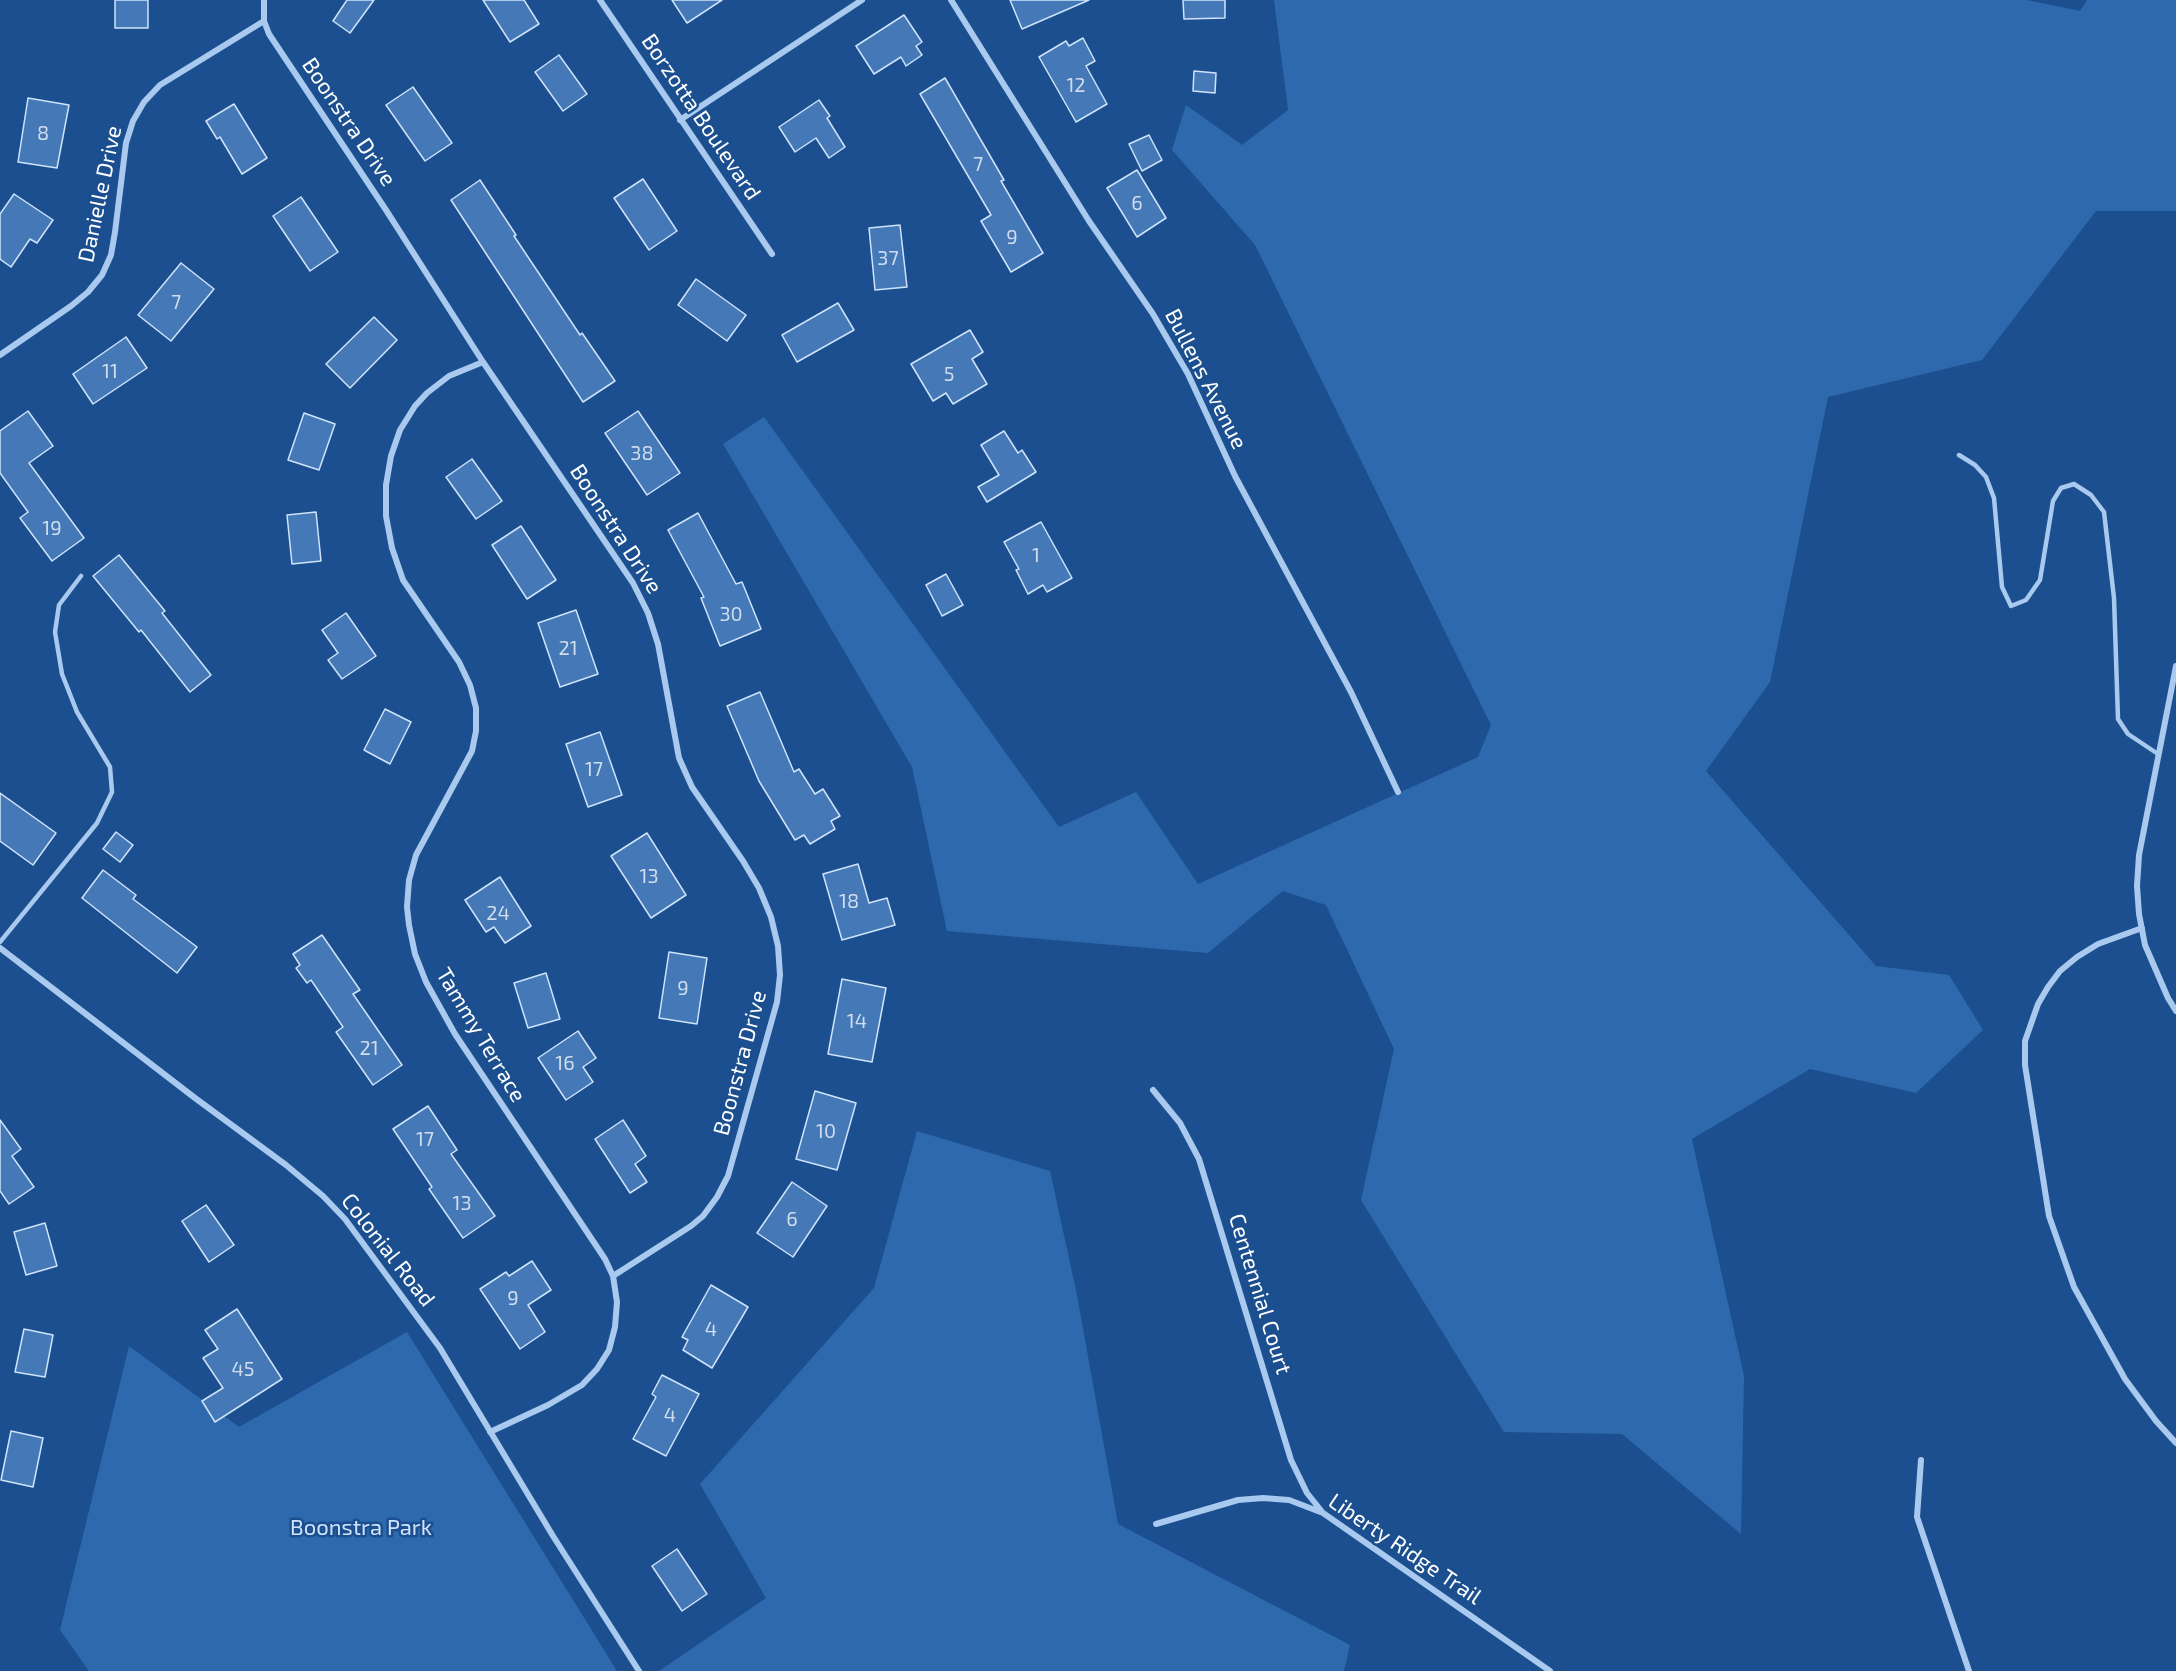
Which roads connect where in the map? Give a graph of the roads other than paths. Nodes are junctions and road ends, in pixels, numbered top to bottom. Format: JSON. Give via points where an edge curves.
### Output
{"nodes":[{"id":1,"x":264,"y":0,"type":"edge"},
{"id":2,"x":600,"y":0,"type":"edge"},
{"id":3,"x":862,"y":0,"type":"edge"},
{"id":4,"x":951,"y":0,"type":"edge"},
{"id":5,"x":264,"y":21,"type":"junction"},
{"id":6,"x":680,"y":120,"type":"junction"},
{"id":7,"x":772,"y":254,"type":"dead end"},
{"id":8,"x":0,"y":355,"type":"edge"},
{"id":9,"x":483,"y":362,"type":"junction"},
{"id":10,"x":1959,"y":455,"type":"dead end"},
{"id":11,"x":81,"y":576,"type":"dead end"},
{"id":12,"x":2176,"y":666,"type":"edge"},
{"id":13,"x":2158,"y":754,"type":"junction"},
{"id":14,"x":1398,"y":792,"type":"dead end"},
{"id":15,"x":2142,"y":928,"type":"junction"},
{"id":16,"x":0,"y":942,"type":"edge"},
{"id":17,"x":0,"y":948,"type":"edge"},
{"id":18,"x":2176,"y":1011,"type":"edge"},
{"id":19,"x":1153,"y":1090,"type":"dead end"},
{"id":20,"x":613,"y":1276,"type":"junction"},
{"id":21,"x":490,"y":1432,"type":"junction"},
{"id":22,"x":2176,"y":1443,"type":"edge"},
{"id":23,"x":1921,"y":1460,"type":"dead end"},
{"id":24,"x":1323,"y":1513,"type":"junction"},
{"id":25,"x":1156,"y":1524,"type":"dead end"},
{"id":26,"x":639,"y":1671,"type":"edge"},
{"id":27,"x":1550,"y":1671,"type":"edge"},
{"id":28,"x":1970,"y":1671,"type":"edge"}],
"edges":[{"from":1,"to":5,"type":"street","name":"Boonstra Drive"},
{"from":2,"to":6,"type":"street","name":"Borzotta Boulevard"},
{"from":3,"to":6,"type":"street"},
{"from":4,"to":14,"type":"street","name":"Bullens Avenue","via":[[1188,374],[1235,476],[1351,692]]},
{"from":5,"to":8,"type":"street","name":"Danielle Drive","via":[[160,86],[144,102],[126,143],[113,244],[102,275],[71,306]]},
{"from":5,"to":9,"type":"street","name":"Boonstra Drive","via":[[268,34]]},
{"from":6,"to":7,"type":"street","name":"Borzotta Boulevard"},
{"from":9,"to":20,"type":"street","name":"Tammy Terrace","via":[[449,376],[415,406],[400,430],[386,485],[392,548],[403,580],[459,662],[476,708],[472,751],[416,855],[407,907],[409,925],[426,982],[455,1034]]},
{"from":9,"to":20,"type":"street","name":"Boonstra Drive","via":[[633,583],[658,644],[679,758],[692,787],[759,888],[778,946],[777,1002],[728,1176],[703,1216]]},
{"from":10,"to":13,"type":"lane","via":[[1986,477],[1994,498],[2002,586],[2011,606],[2026,600],[2040,580],[2053,501],[2061,488],[2074,484],[2091,495],[2104,512],[2114,598],[2118,719],[2128,734]]},
{"from":11,"to":16,"type":"lane","via":[[59,605],[55,632],[62,674],[77,712],[110,767],[112,792],[97,823]]},
{"from":12,"to":13,"type":"street"},
{"from":13,"to":15,"type":"street","via":[[2139,855]]},
{"from":15,"to":18,"type":"street","via":[[2145,945]]},
{"from":15,"to":22,"type":"street","via":[[2098,944],[2060,971],[2038,1004],[2025,1041],[2025,1065],[2049,1216],[2074,1287],[2125,1379]]},
{"from":17,"to":21,"type":"street","name":"Colonial Road","via":[[323,1196],[345,1219],[440,1348]]},
{"from":19,"to":24,"type":"street","name":"Centennial Court","via":[[1180,1123],[1199,1159],[1292,1460],[1306,1493]]},
{"from":20,"to":21,"type":"street","name":"Tammy Terrace","via":[[615,1327],[609,1350],[597,1369],[582,1385]]},
{"from":21,"to":26,"type":"street","name":"Colonial Road"},
{"from":23,"to":28,"type":"street","via":[[1917,1517]]},
{"from":24,"to":25,"type":"street","name":"Liberty Ridge Trail","via":[[1288,1500],[1263,1497],[1238,1500]]},
{"from":24,"to":27,"type":"street","name":"Liberty Ridge Trail"}]}
